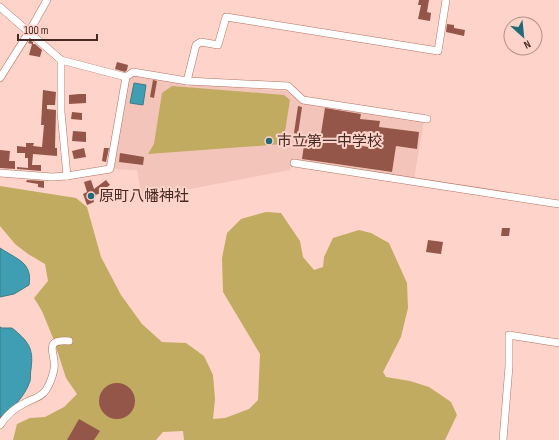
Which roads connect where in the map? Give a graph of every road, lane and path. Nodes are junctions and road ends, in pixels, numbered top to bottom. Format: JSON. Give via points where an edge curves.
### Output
{"nodes":[{"id":1,"x":47,"y":0,"type":"edge"},
{"id":2,"x":446,"y":0,"type":"edge"},
{"id":3,"x":0,"y":7,"type":"edge"},
{"id":4,"x":29,"y":32,"type":"junction"},
{"id":5,"x":61,"y":60,"type":"junction"},
{"id":6,"x":126,"y":76,"type":"junction"},
{"id":7,"x":0,"y":78,"type":"edge"},
{"id":8,"x":187,"y":81,"type":"junction"},
{"id":9,"x":427,"y":119,"type":"dead end"},
{"id":10,"x":294,"y":163,"type":"dead end"},
{"id":11,"x":0,"y":173,"type":"edge"},
{"id":12,"x":67,"y":176,"type":"junction"},
{"id":13,"x":559,"y":204,"type":"edge"},
{"id":14,"x":70,"y":341,"type":"dead end"},
{"id":15,"x":559,"y":343,"type":"edge"},
{"id":16,"x":0,"y":425,"type":"edge"},
{"id":17,"x":503,"y":440,"type":"edge"}],
"edges":[{"from":1,"to":4,"type":"street"},
{"from":2,"to":8,"type":"street","via":[[438,51],[226,17],[218,45],[200,42],[196,45]]},
{"from":3,"to":4,"type":"street"},
{"from":4,"to":5,"type":"street"},
{"from":4,"to":7,"type":"street"},
{"from":5,"to":6,"type":"street"},
{"from":5,"to":12,"type":"street","via":[[61,112]]},
{"from":6,"to":8,"type":"street","via":[[133,72]]},
{"from":6,"to":12,"type":"street","via":[[110,169]]},
{"from":8,"to":9,"type":"street","via":[[288,86],[303,100]]},
{"from":10,"to":13,"type":"street"},
{"from":11,"to":12,"type":"street"},
{"from":14,"to":16,"type":"street","via":[[60,340],[52,345],[54,369],[46,391],[40,397],[22,404]]},
{"from":15,"to":17,"type":"street","via":[[509,335]]}]}
